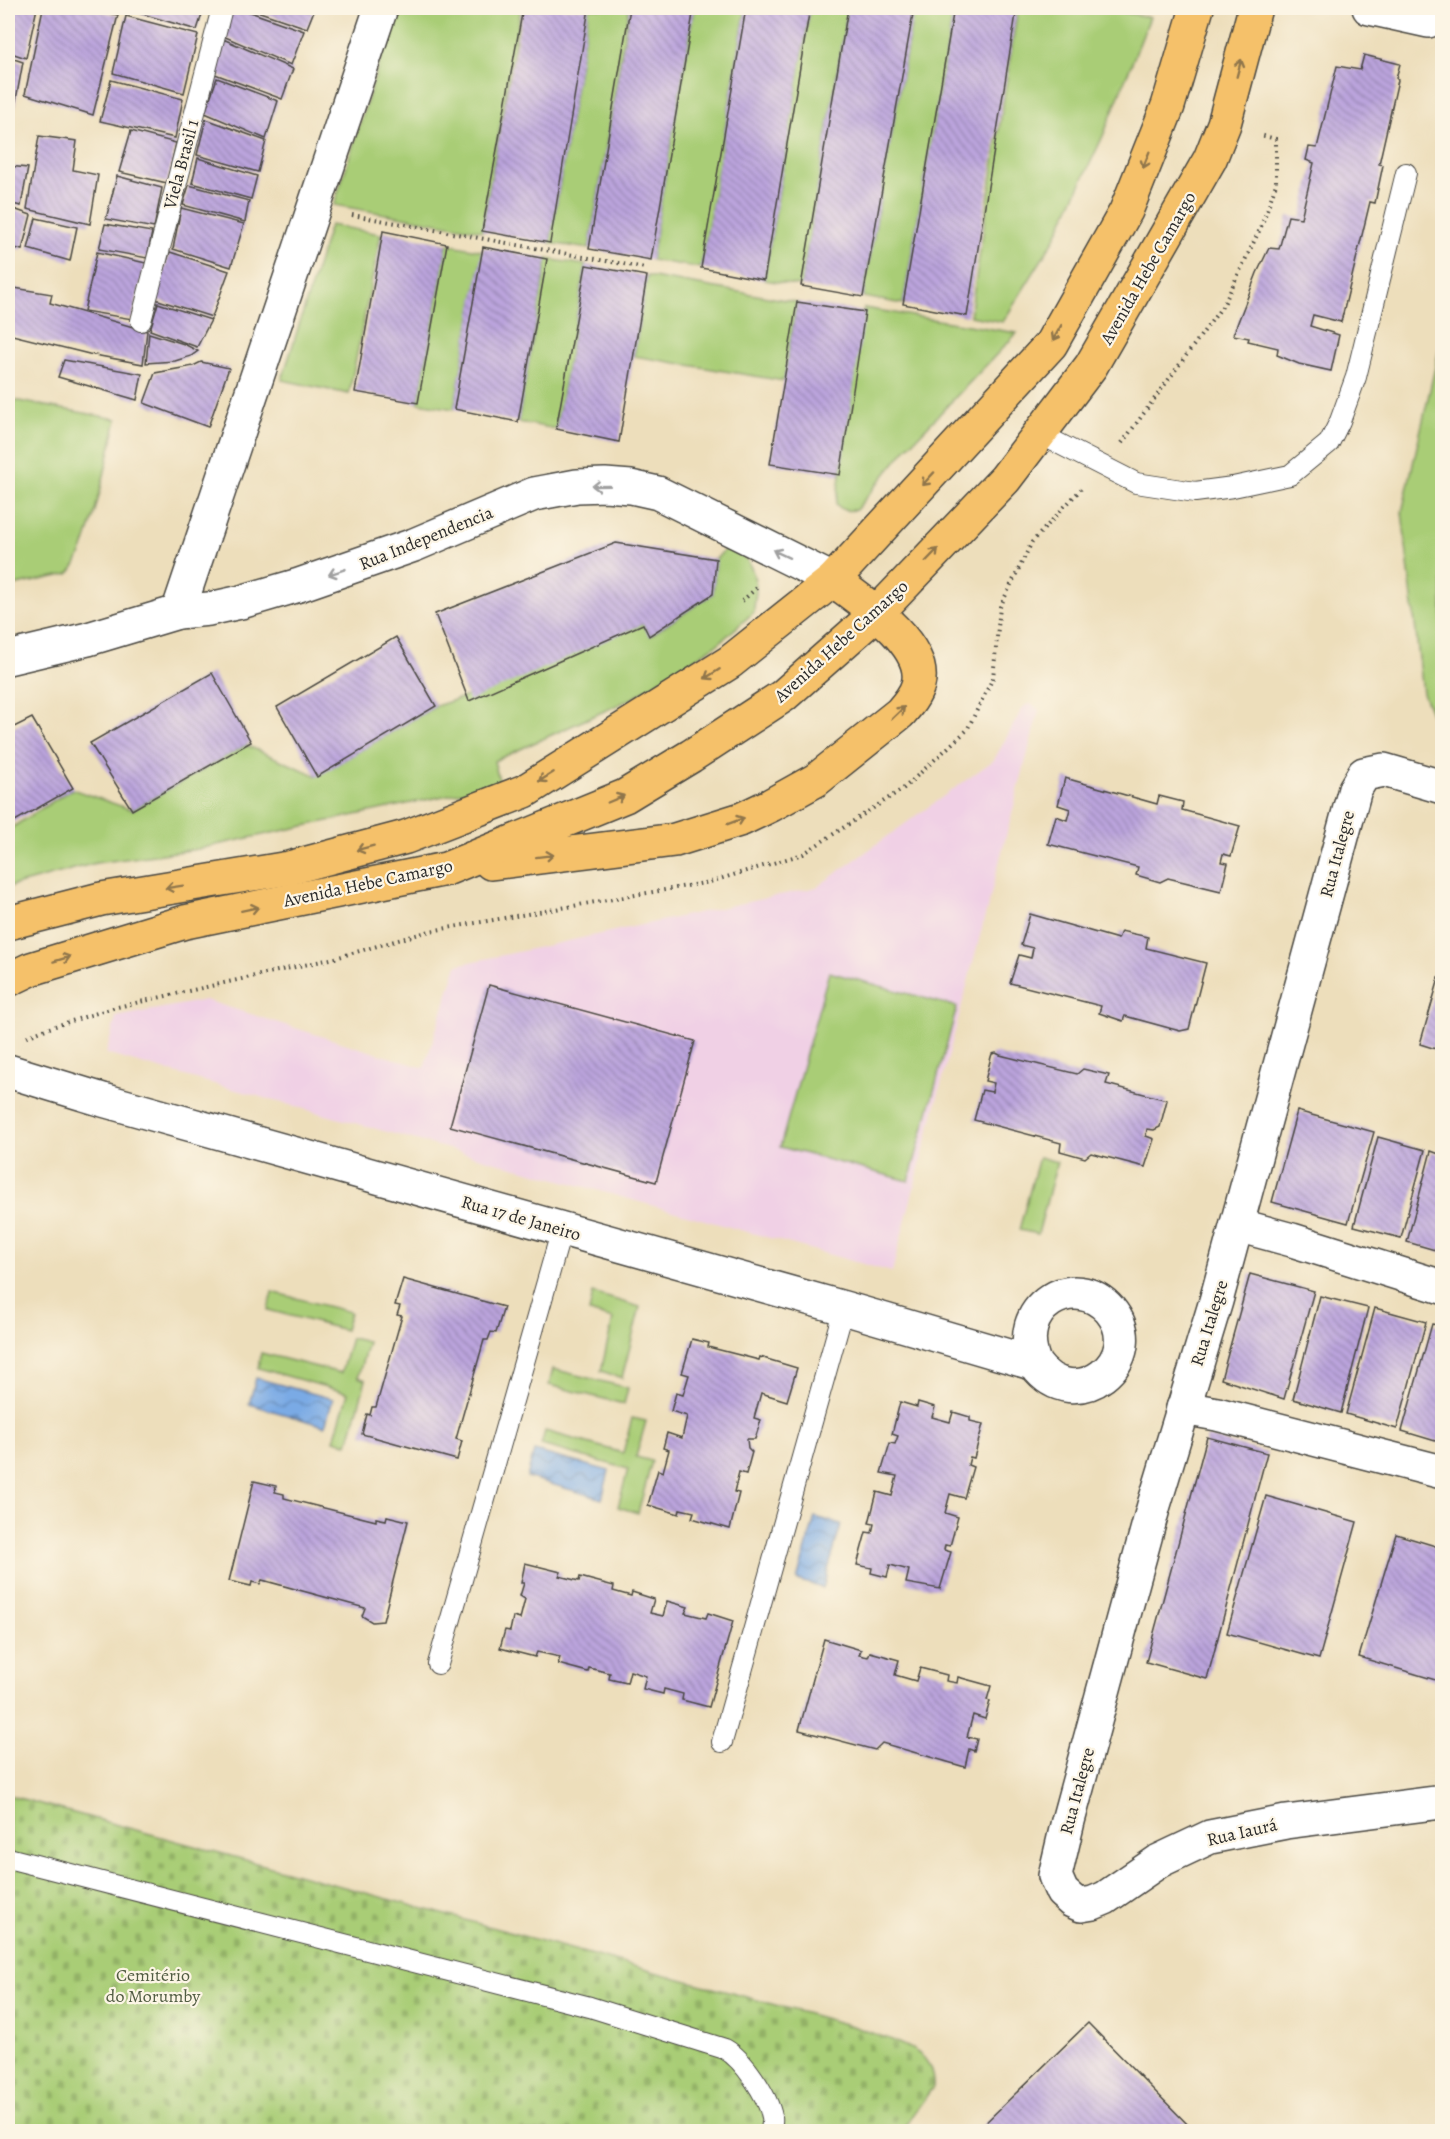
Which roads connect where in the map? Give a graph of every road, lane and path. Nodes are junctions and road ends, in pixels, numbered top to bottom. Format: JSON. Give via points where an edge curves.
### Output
{"nodes":[{"id":1,"x":222,"y":8,"type":"edge"},
{"id":2,"x":381,"y":8,"type":"edge"},
{"id":3,"x":1197,"y":8,"type":"edge"},
{"id":4,"x":1255,"y":8,"type":"edge"},
{"id":5,"x":1369,"y":8,"type":"edge"},
{"id":6,"x":1426,"y":18,"type":"edge"},
{"id":7,"x":1224,"y":124,"type":"junction"},
{"id":8,"x":1406,"y":173,"type":"dead end"},
{"id":9,"x":313,"y":207,"type":"junction"},
{"id":10,"x":645,"y":268,"type":"dead end"},
{"id":11,"x":141,"y":321,"type":"dead end"},
{"id":12,"x":1040,"y":434,"type":"junction"},
{"id":13,"x":1104,"y":468,"type":"junction"},
{"id":14,"x":1032,"y":542,"type":"dead end"},
{"id":15,"x":833,"y":580,"type":"junction"},
{"id":16,"x":178,"y":612,"type":"junction"},
{"id":17,"x":877,"y":613,"type":"junction"},
{"id":18,"x":8,"y":658,"type":"edge"},
{"id":19,"x":1443,"y":787,"type":"edge"},
{"id":20,"x":446,"y":869,"type":"junction"},
{"id":21,"x":8,"y":923,"type":"edge"},
{"id":22,"x":8,"y":980,"type":"edge"},
{"id":23,"x":8,"y":1071,"type":"edge"},
{"id":24,"x":1237,"y":1225,"type":"junction"},
{"id":25,"x":562,"y":1229,"type":"junction"},
{"id":26,"x":1443,"y":1287,"type":"edge"},
{"id":27,"x":844,"y":1308,"type":"junction"},
{"id":28,"x":1035,"y":1364,"type":"dead end"},
{"id":29,"x":1183,"y":1408,"type":"junction"},
{"id":30,"x":1443,"y":1472,"type":"edge"},
{"id":31,"x":438,"y":1664,"type":"dead end"},
{"id":32,"x":722,"y":1742,"type":"dead end"},
{"id":33,"x":1443,"y":1802,"type":"edge"},
{"id":34,"x":8,"y":1858,"type":"edge"},
{"id":35,"x":1062,"y":1892,"type":"joint"},
{"id":36,"x":771,"y":2132,"type":"edge"}],
"edges":[{"from":1,"to":11,"type":"lane","name":"Viela Brasil 1"},
{"from":2,"to":9,"type":"street"},
{"from":3,"to":15,"type":"main road","name":"Avenida Hebe Camargo","one_way":true,"via":[[1168,106],[1126,211],[1051,344]]},
{"from":7,"to":4,"type":"main road","name":"Avenida Hebe Camargo","one_way":true},
{"from":5,"to":6,"type":"street"},
{"from":7,"to":12,"type":"main road","name":"Avenida Hebe Camargo","via":[[1210,159],[1091,366]]},
{"from":7,"to":13,"type":"path","via":[[1276,139],[1276,184],[1261,227],[1224,304]]},
{"from":8,"to":13,"type":"lane","via":[[1356,377],[1329,443],[1290,475],[1233,488],[1195,492],[1136,483]]},
{"from":9,"to":10,"type":"path"},
{"from":9,"to":16,"type":"street"},
{"from":12,"to":13,"type":"lane"},
{"from":17,"to":12,"type":"main road","name":"Avenida Hebe Camargo","one_way":true,"via":[[1005,479]]},
{"from":13,"to":14,"type":"path"},
{"from":15,"to":16,"type":"street","name":"Rua Independencia","one_way":true,"via":[[658,493],[631,487],[577,486],[534,494],[414,545],[299,585],[230,604]]},
{"from":15,"to":17,"type":"main road"},
{"from":15,"to":21,"type":"main road","name":"Avenida Hebe Camargo","one_way":true,"via":[[730,662],[525,791],[406,837],[299,865],[101,899]]},
{"from":16,"to":18,"type":"street","name":"Rua Independencia"},
{"from":20,"to":17,"type":"main road","name":"Avenida Hebe Camargo","one_way":true,"via":[[625,795],[691,756],[783,696]]},
{"from":20,"to":17,"type":"main road","one_way":true,"via":[[675,840],[742,819],[816,780],[900,713],[918,685],[916,662],[899,633]]},
{"from":19,"to":24,"type":"street","name":"Rua Italegre","via":[[1384,770],[1364,774],[1354,789]]},
{"from":22,"to":20,"type":"main road","name":"Avenida Hebe Camargo","one_way":true,"via":[[31,969],[185,922]]},
{"from":23,"to":25,"type":"street","name":"Rua 17 de Janeiro"},
{"from":24,"to":26,"type":"street"},
{"from":24,"to":29,"type":"street","name":"Rua Italegre"},
{"from":25,"to":27,"type":"street","name":"Rua 17 de Janeiro"},
{"from":25,"to":31,"type":"lane"},
{"from":27,"to":28,"type":"street","name":"Rua 17 de Janeiro"},
{"from":27,"to":32,"type":"lane"},
{"from":29,"to":30,"type":"street"},
{"from":29,"to":35,"type":"street","name":"Rua Italegre","via":[[1065,1832],[1056,1876]]},
{"from":33,"to":35,"type":"street","name":"Rua Iaurá","via":[[1210,1837],[1159,1861],[1093,1903],[1081,1905]]},
{"from":34,"to":36,"type":"lane","via":[[590,2007],[725,2049],[740,2059],[759,2089],[772,2117]]}]}
